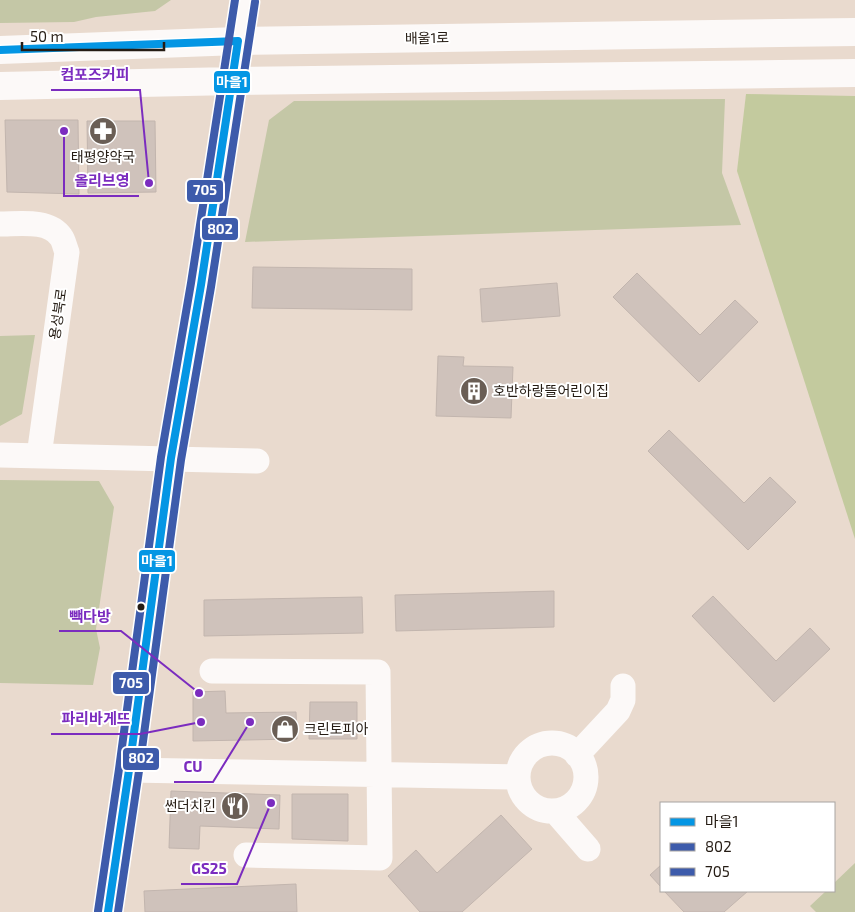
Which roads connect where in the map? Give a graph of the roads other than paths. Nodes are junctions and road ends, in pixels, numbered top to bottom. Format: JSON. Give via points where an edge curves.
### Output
{"nodes":[{"id":1,"x":244,"y":0,"type":"edge"},
{"id":2,"x":855,"y":32,"type":"edge"},
{"id":3,"x":238,"y":41,"type":"junction"},
{"id":4,"x":0,"y":50,"type":"edge"},
{"id":5,"x":855,"y":73,"type":"edge"},
{"id":6,"x":233,"y":81,"type":"junction"},
{"id":7,"x":0,"y":86,"type":"edge"},
{"id":8,"x":0,"y":224,"type":"edge"},
{"id":9,"x":0,"y":455,"type":"edge"},
{"id":10,"x":39,"y":456,"type":"junction"},
{"id":11,"x":171,"y":458,"type":"junction"},
{"id":12,"x":257,"y":461,"type":"dead end"},
{"id":13,"x":212,"y":671,"type":"dead end"},
{"id":14,"x":623,"y":686,"type":"dead end"},
{"id":15,"x":577,"y":755,"type":"junction"},
{"id":16,"x":129,"y":770,"type":"junction"},
{"id":17,"x":380,"y":774,"type":"junction"},
{"id":18,"x":517,"y":777,"type":"junction"},
{"id":19,"x":555,"y":811,"type":"junction"},
{"id":20,"x":588,"y":849,"type":"dead end"},
{"id":21,"x":246,"y":855,"type":"dead end"},
{"id":22,"x":108,"y":912,"type":"edge"}],
"edges":[{"from":1,"to":3,"type":"main road"},
{"from":2,"to":3,"type":"main road","name":"배울1로"},
{"from":3,"to":4,"type":"main road","name":"배울1로"},
{"from":3,"to":6,"type":"main road"},
{"from":5,"to":6,"type":"main road"},
{"from":6,"to":7,"type":"main road"},
{"from":6,"to":11,"type":"main road"},
{"from":8,"to":10,"type":"street","name":"용성북로","via":[[33,224],[50,228],[61,237],[67,252]]},
{"from":9,"to":10,"type":"street"},
{"from":10,"to":11,"type":"street"},
{"from":11,"to":12,"type":"street"},
{"from":11,"to":16,"type":"main road"},
{"from":13,"to":17,"type":"street","via":[[378,672]]},
{"from":14,"to":15,"type":"street","via":[[623,700],[618,711]]},
{"from":15,"to":18,"type":"street","via":[[565,746],[543,744],[525,756]]},
{"from":15,"to":19,"type":"street","via":[[585,770],[582,792],[575,802]]},
{"from":16,"to":17,"type":"street"},
{"from":16,"to":22,"type":"main road"},
{"from":17,"to":18,"type":"street"},
{"from":17,"to":21,"type":"street","via":[[380,858]]},
{"from":18,"to":19,"type":"street","via":[[519,788],[533,806]]},
{"from":19,"to":20,"type":"street"}]}
